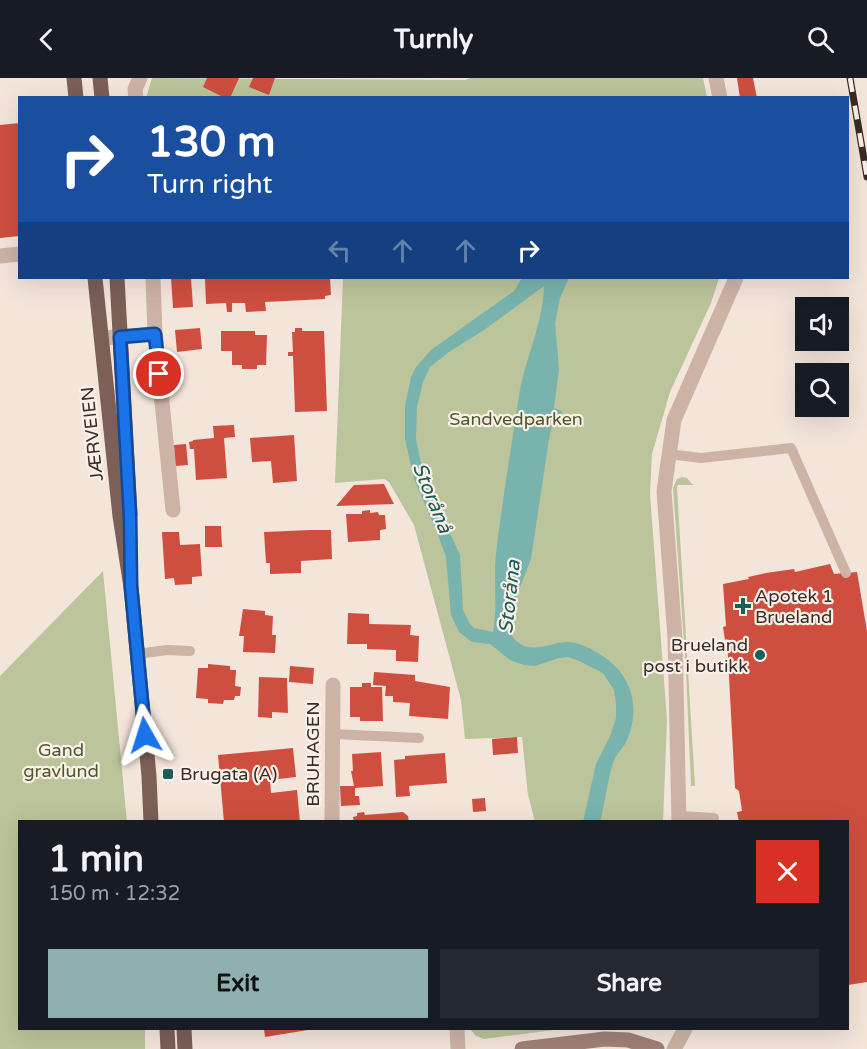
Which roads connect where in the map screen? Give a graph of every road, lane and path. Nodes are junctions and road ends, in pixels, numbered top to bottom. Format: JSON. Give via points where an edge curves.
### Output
{"nodes":[{"id":1,"x":74,"y":78,"type":"edge"},
{"id":2,"x":100,"y":78,"type":"edge"},
{"id":3,"x":140,"y":78,"type":"edge"},
{"id":4,"x":716,"y":78,"type":"edge"},
{"id":5,"x":76,"y":96,"type":"edge"},
{"id":6,"x":102,"y":96,"type":"edge"},
{"id":7,"x":136,"y":96,"type":"edge"},
{"id":8,"x":720,"y":96,"type":"edge"},
{"id":9,"x":18,"y":254,"type":"edge"},
{"id":10,"x":0,"y":256,"type":"edge"},
{"id":11,"x":95,"y":279,"type":"edge"},
{"id":12,"x":117,"y":279,"type":"edge"},
{"id":13,"x":153,"y":279,"type":"edge"},
{"id":14,"x":736,"y":279,"type":"edge"},
{"id":15,"x":155,"y":334,"type":"junction"},
{"id":16,"x":120,"y":337,"type":"junction"},
{"id":17,"x":102,"y":338,"type":"junction"},
{"id":18,"x":668,"y":454,"type":"junction"},
{"id":19,"x":173,"y":510,"type":"dead end"},
{"id":20,"x":846,"y":573,"type":"dead end"},
{"id":21,"x":131,"y":587,"type":"junction"},
{"id":22,"x":190,"y":651,"type":"dead end"},
{"id":23,"x":137,"y":654,"type":"junction"},
{"id":24,"x":333,"y":685,"type":"dead end"},
{"id":25,"x":333,"y":734,"type":"junction"},
{"id":26,"x":419,"y":738,"type":"dead end"},
{"id":27,"x":149,"y":776,"type":"junction"},
{"id":28,"x":714,"y":818,"type":"dead end"},
{"id":29,"x":679,"y":819,"type":"edge"},
{"id":30,"x":151,"y":820,"type":"edge"},
{"id":31,"x":159,"y":820,"type":"edge"},
{"id":32,"x":332,"y":820,"type":"edge"},
{"id":33,"x":167,"y":1030,"type":"edge"},
{"id":34,"x":184,"y":1030,"type":"edge"},
{"id":35,"x":457,"y":1030,"type":"edge"},
{"id":36,"x":684,"y":1030,"type":"edge"},
{"id":37,"x":168,"y":1049,"type":"edge"},
{"id":38,"x":185,"y":1049,"type":"edge"},
{"id":39,"x":458,"y":1049,"type":"edge"},
{"id":40,"x":522,"y":1049,"type":"edge"},
{"id":41,"x":657,"y":1049,"type":"edge"},
{"id":42,"x":675,"y":1049,"type":"edge"}],
"edges":[{"from":1,"to":5,"type":"main road"},
{"from":2,"to":6,"type":"main road"},
{"from":3,"to":7,"type":"street"},
{"from":4,"to":8,"type":"street"},
{"from":9,"to":10,"type":"street"},
{"from":11,"to":17,"type":"main road","name":"JÆRVEIEN"},
{"from":12,"to":16,"type":"main road","name":"JÆRVEIEN"},
{"from":13,"to":15,"type":"street"},
{"from":14,"to":18,"type":"street","via":[[674,420]]},
{"from":15,"to":16,"type":"street"},
{"from":15,"to":19,"type":"street"},
{"from":16,"to":17,"type":"street"},
{"from":16,"to":21,"type":"main road","name":"JÆRVEIEN"},
{"from":17,"to":21,"type":"main road","name":"JÆRVEIEN"},
{"from":18,"to":20,"type":"lane","via":[[701,458],[791,448]]},
{"from":18,"to":29,"type":"street","via":[[664,491],[675,638]]},
{"from":21,"to":23,"type":"main road","name":"JÆRVEIEN"},
{"from":22,"to":23,"type":"lane"},
{"from":23,"to":27,"type":"main road","name":"JÆRVEIEN"},
{"from":24,"to":25,"type":"street","name":"BRUHAGEN"},
{"from":25,"to":26,"type":"lane"},
{"from":25,"to":32,"type":"street","name":"BRUHAGEN"},
{"from":27,"to":30,"type":"main road","name":"JÆRVEIEN"},
{"from":27,"to":31,"type":"main road","name":"JÆRVEIEN"},
{"from":28,"to":29,"type":"lane"},
{"from":33,"to":37,"type":"main road"},
{"from":34,"to":38,"type":"main road"},
{"from":35,"to":39,"type":"street"},
{"from":36,"to":42,"type":"street"},
{"from":40,"to":41,"type":"street","via":[[590,1040],[628,1040]]}]}
